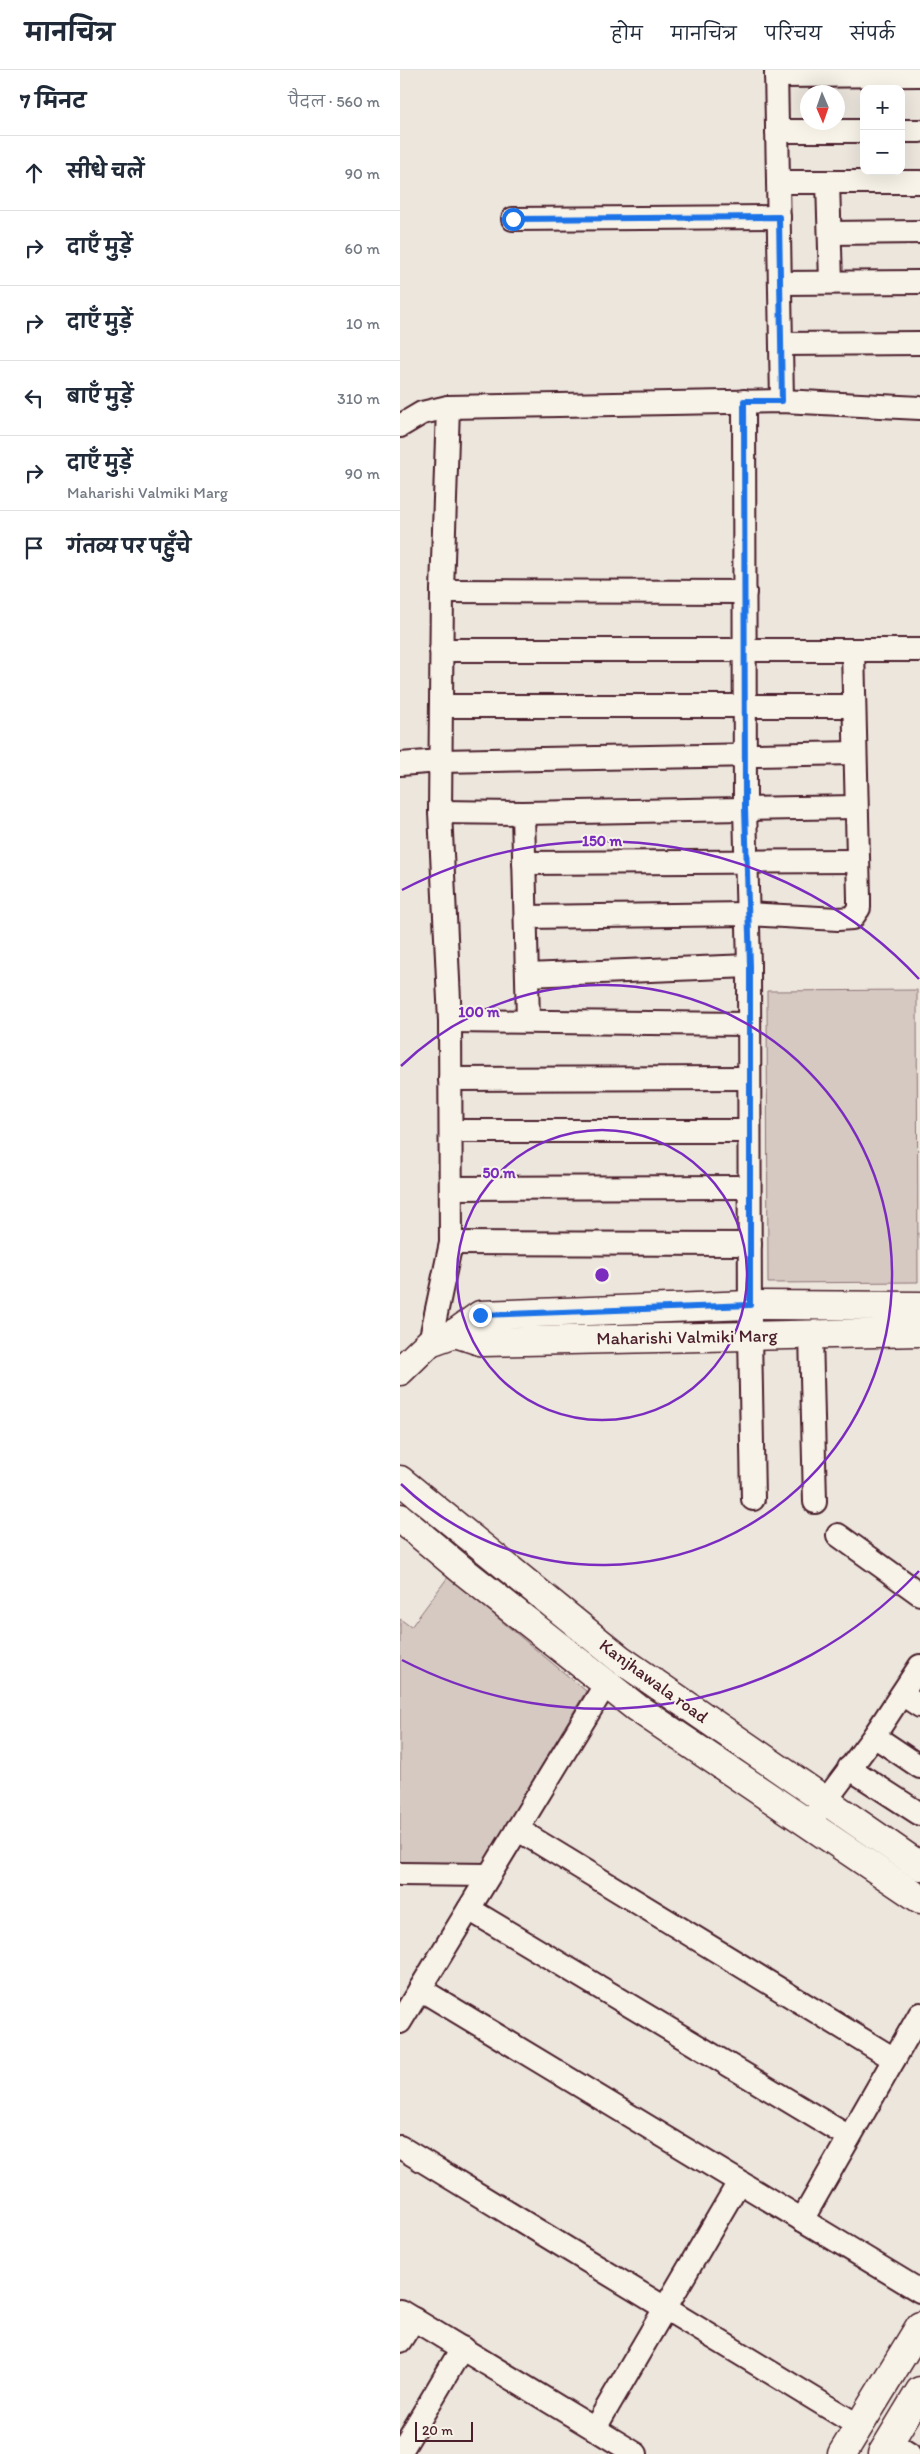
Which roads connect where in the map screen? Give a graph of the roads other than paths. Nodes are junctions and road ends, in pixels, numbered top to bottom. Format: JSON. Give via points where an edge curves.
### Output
{"nodes":[{"id":1,"x":776,"y":73,"type":"edge"},
{"id":2,"x":920,"y":75,"type":"edge"},
{"id":3,"x":778,"y":131,"type":"junction"},
{"id":4,"x":860,"y":131,"type":"edge"},
{"id":5,"x":905,"y":131,"type":"edge"},
{"id":6,"x":920,"y":131,"type":"edge"},
{"id":7,"x":778,"y":182,"type":"junction"},
{"id":8,"x":828,"y":182,"type":"junction"},
{"id":9,"x":920,"y":182,"type":"edge"},
{"id":10,"x":779,"y":217,"type":"junction"},
{"id":11,"x":513,"y":219,"type":"dead end"},
{"id":12,"x":920,"y":232,"type":"edge"},
{"id":13,"x":830,"y":233,"type":"junction"},
{"id":14,"x":831,"y":282,"type":"junction"},
{"id":15,"x":920,"y":282,"type":"edge"},
{"id":16,"x":780,"y":283,"type":"junction"},
{"id":17,"x":920,"y":343,"type":"edge"},
{"id":18,"x":781,"y":344,"type":"junction"},
{"id":19,"x":744,"y":401,"type":"junction"},
{"id":20,"x":782,"y":401,"type":"junction"},
{"id":21,"x":448,"y":407,"type":"junction"},
{"id":22,"x":920,"y":408,"type":"edge"},
{"id":23,"x":400,"y":426,"type":"edge"},
{"id":24,"x":442,"y":591,"type":"junction"},
{"id":25,"x":745,"y":592,"type":"junction"},
{"id":26,"x":441,"y":650,"type":"junction"},
{"id":27,"x":853,"y":650,"type":"junction"},
{"id":28,"x":920,"y":650,"type":"edge"},
{"id":29,"x":746,"y":651,"type":"junction"},
{"id":30,"x":442,"y":706,"type":"junction"},
{"id":31,"x":746,"y":706,"type":"junction"},
{"id":32,"x":854,"y":706,"type":"junction"},
{"id":33,"x":855,"y":753,"type":"junction"},
{"id":34,"x":745,"y":756,"type":"junction"},
{"id":35,"x":441,"y":761,"type":"junction"},
{"id":36,"x":400,"y":764,"type":"edge"},
{"id":37,"x":856,"y":807,"type":"junction"},
{"id":38,"x":745,"y":808,"type":"junction"},
{"id":39,"x":440,"y":812,"type":"junction"},
{"id":40,"x":523,"y":813,"type":"junction"},
{"id":41,"x":858,"y":861,"type":"junction"},
{"id":42,"x":747,"y":862,"type":"junction"},
{"id":43,"x":524,"y":863,"type":"junction"},
{"id":44,"x":747,"y":914,"type":"junction"},
{"id":45,"x":526,"y":917,"type":"junction"},
{"id":46,"x":750,"y":966,"type":"junction"},
{"id":47,"x":527,"y":976,"type":"junction"},
{"id":48,"x":450,"y":1020,"type":"junction"},
{"id":49,"x":528,"y":1021,"type":"junction"},
{"id":50,"x":748,"y":1024,"type":"junction"},
{"id":51,"x":748,"y":1078,"type":"junction"},
{"id":52,"x":450,"y":1079,"type":"junction"},
{"id":53,"x":749,"y":1130,"type":"junction"},
{"id":54,"x":450,"y":1131,"type":"junction"},
{"id":55,"x":749,"y":1187,"type":"junction"},
{"id":56,"x":451,"y":1188,"type":"junction"},
{"id":57,"x":451,"y":1243,"type":"junction"},
{"id":58,"x":750,"y":1244,"type":"junction"},
{"id":59,"x":750,"y":1305,"type":"junction"},
{"id":60,"x":862,"y":1306,"type":"junction"},
{"id":61,"x":920,"y":1306,"type":"edge"},
{"id":62,"x":920,"y":1332,"type":"edge"},
{"id":63,"x":862,"y":1333,"type":"junction"},
{"id":64,"x":811,"y":1334,"type":"junction"},
{"id":65,"x":750,"y":1335,"type":"junction"},
{"id":66,"x":443,"y":1338,"type":"junction"},
{"id":67,"x":400,"y":1372,"type":"edge"},
{"id":68,"x":400,"y":1480,"type":"edge"},
{"id":69,"x":753,"y":1499,"type":"dead end"},
{"id":70,"x":816,"y":1502,"type":"dead end"},
{"id":71,"x":400,"y":1518,"type":"edge"},
{"id":72,"x":838,"y":1535,"type":"dead end"},
{"id":73,"x":920,"y":1594,"type":"edge"},
{"id":74,"x":920,"y":1666,"type":"edge"},
{"id":75,"x":607,"y":1682,"type":"junction"},
{"id":76,"x":911,"y":1700,"type":"edge"},
{"id":77,"x":874,"y":1736,"type":"junction"},
{"id":78,"x":920,"y":1767,"type":"edge"},
{"id":79,"x":849,"y":1768,"type":"junction"},
{"id":80,"x":825,"y":1800,"type":"junction"},
{"id":81,"x":918,"y":1808,"type":"edge"},
{"id":82,"x":809,"y":1824,"type":"junction"},
{"id":83,"x":517,"y":1829,"type":"junction"},
{"id":84,"x":920,"y":1866,"type":"edge"},
{"id":85,"x":400,"y":1874,"type":"edge"},
{"id":86,"x":489,"y":1875,"type":"junction"},
{"id":87,"x":920,"y":1899,"type":"edge"},
{"id":88,"x":469,"y":1909,"type":"junction"},
{"id":89,"x":420,"y":1989,"type":"junction"},
{"id":90,"x":920,"y":2014,"type":"edge"},
{"id":91,"x":401,"y":2018,"type":"edge"},
{"id":92,"x":894,"y":2059,"type":"junction"},
{"id":93,"x":849,"y":2137,"type":"junction"},
{"id":94,"x":400,"y":2147,"type":"edge"},
{"id":95,"x":739,"y":2182,"type":"junction"},
{"id":96,"x":802,"y":2220,"type":"junction"},
{"id":97,"x":920,"y":2291,"type":"edge"},
{"id":98,"x":665,"y":2308,"type":"junction"},
{"id":99,"x":407,"y":2315,"type":"edge"},
{"id":100,"x":920,"y":2326,"type":"edge"},
{"id":101,"x":400,"y":2341,"type":"edge"},
{"id":102,"x":462,"y":2348,"type":"junction"},
{"id":103,"x":920,"y":2391,"type":"edge"},
{"id":104,"x":859,"y":2426,"type":"junction"},
{"id":105,"x":595,"y":2428,"type":"junction"},
{"id":106,"x":894,"y":2450,"type":"edge"},
{"id":107,"x":400,"y":2453,"type":"edge"},
{"id":108,"x":636,"y":2454,"type":"edge"},
{"id":109,"x":842,"y":2454,"type":"edge"}],
"edges":[{"from":1,"to":2,"type":"street"},
{"from":1,"to":3,"type":"street"},
{"from":3,"to":4,"type":"street"},
{"from":3,"to":7,"type":"street"},
{"from":5,"to":6,"type":"street"},
{"from":7,"to":8,"type":"street"},
{"from":7,"to":10,"type":"street"},
{"from":8,"to":9,"type":"street"},
{"from":8,"to":13,"type":"street"},
{"from":10,"to":11,"type":"street"},
{"from":10,"to":16,"type":"street"},
{"from":12,"to":13,"type":"street"},
{"from":13,"to":14,"type":"street"},
{"from":14,"to":15,"type":"street"},
{"from":14,"to":16,"type":"street"},
{"from":16,"to":18,"type":"street"},
{"from":17,"to":18,"type":"street"},
{"from":18,"to":20,"type":"street"},
{"from":19,"to":20,"type":"street"},
{"from":19,"to":21,"type":"street"},
{"from":19,"to":25,"type":"street"},
{"from":20,"to":22,"type":"street"},
{"from":21,"to":23,"type":"street","via":[[422,413]]},
{"from":21,"to":24,"type":"street"},
{"from":24,"to":25,"type":"street"},
{"from":24,"to":26,"type":"street"},
{"from":25,"to":29,"type":"street"},
{"from":26,"to":29,"type":"street"},
{"from":26,"to":30,"type":"street"},
{"from":27,"to":28,"type":"street"},
{"from":27,"to":29,"type":"street"},
{"from":27,"to":32,"type":"street"},
{"from":29,"to":31,"type":"street"},
{"from":30,"to":31,"type":"street"},
{"from":30,"to":35,"type":"street"},
{"from":31,"to":32,"type":"street"},
{"from":31,"to":34,"type":"street"},
{"from":32,"to":33,"type":"street"},
{"from":33,"to":34,"type":"street"},
{"from":33,"to":37,"type":"street"},
{"from":34,"to":35,"type":"street"},
{"from":34,"to":38,"type":"street"},
{"from":35,"to":36,"type":"street"},
{"from":35,"to":39,"type":"street"},
{"from":37,"to":38,"type":"street"},
{"from":37,"to":41,"type":"street"},
{"from":38,"to":40,"type":"street"},
{"from":38,"to":42,"type":"street"},
{"from":39,"to":40,"type":"street"},
{"from":39,"to":48,"type":"street"},
{"from":40,"to":43,"type":"street"},
{"from":41,"to":42,"type":"street"},
{"from":41,"to":44,"type":"street","via":[[859,908],[852,918]]},
{"from":42,"to":43,"type":"street"},
{"from":42,"to":44,"type":"street"},
{"from":43,"to":45,"type":"street"},
{"from":44,"to":45,"type":"street"},
{"from":44,"to":46,"type":"street"},
{"from":45,"to":47,"type":"street"},
{"from":46,"to":47,"type":"street"},
{"from":46,"to":50,"type":"street"},
{"from":47,"to":49,"type":"street"},
{"from":48,"to":49,"type":"street"},
{"from":48,"to":52,"type":"street"},
{"from":49,"to":50,"type":"street"},
{"from":50,"to":51,"type":"street"},
{"from":51,"to":52,"type":"street"},
{"from":51,"to":53,"type":"street"},
{"from":52,"to":54,"type":"street"},
{"from":53,"to":54,"type":"street"},
{"from":53,"to":55,"type":"street"},
{"from":54,"to":56,"type":"street"},
{"from":55,"to":56,"type":"street"},
{"from":55,"to":58,"type":"street"},
{"from":56,"to":57,"type":"street"},
{"from":57,"to":58,"type":"street"},
{"from":57,"to":66,"type":"street"},
{"from":58,"to":59,"type":"street"},
{"from":59,"to":60,"type":"main road","name":"Maharishi Valmiki Marg"},
{"from":59,"to":65,"type":"street"},
{"from":59,"to":66,"type":"main road","name":"Maharishi Valmiki Marg","via":[[480,1315]]},
{"from":60,"to":61,"type":"main road","name":"Maharishi Valmiki Marg"},
{"from":60,"to":63,"type":"main road"},
{"from":62,"to":63,"type":"main road","name":"Maharishi Valmiki Marg"},
{"from":63,"to":64,"type":"main road","name":"Maharishi Valmiki Marg"},
{"from":64,"to":65,"type":"main road","name":"Maharishi Valmiki Marg"},
{"from":64,"to":70,"type":"street"},
{"from":65,"to":66,"type":"main road","name":"Maharishi Valmiki Marg","via":[[483,1342]]},
{"from":65,"to":69,"type":"street"},
{"from":66,"to":67,"type":"main road","name":"Maharishi Valmiki Marg"},
{"from":68,"to":80,"type":"main road","name":"Kanjhawala road","via":[[620,1659]]},
{"from":71,"to":75,"type":"main road","name":"Kanjhawala road"},
{"from":72,"to":73,"type":"street"},
{"from":74,"to":76,"type":"street"},
{"from":75,"to":82,"type":"main road","name":"Kanjhawala road","via":[[638,1708]]},
{"from":75,"to":83,"type":"street"},
{"from":76,"to":77,"type":"street"},
{"from":77,"to":78,"type":"street"},
{"from":77,"to":79,"type":"street"},
{"from":79,"to":80,"type":"street"},
{"from":79,"to":81,"type":"street"},
{"from":80,"to":82,"type":"street"},
{"from":80,"to":84,"type":"main road","name":"Kanjhawala road"},
{"from":82,"to":87,"type":"main road","name":"Kanjhawala road"},
{"from":83,"to":86,"type":"street"},
{"from":83,"to":92,"type":"street"},
{"from":85,"to":86,"type":"street"},
{"from":86,"to":88,"type":"street"},
{"from":88,"to":89,"type":"street"},
{"from":88,"to":93,"type":"street"},
{"from":89,"to":91,"type":"street"},
{"from":89,"to":95,"type":"street"},
{"from":90,"to":92,"type":"street"},
{"from":92,"to":93,"type":"street"},
{"from":93,"to":96,"type":"street"},
{"from":94,"to":98,"type":"street"},
{"from":95,"to":96,"type":"street"},
{"from":95,"to":98,"type":"street"},
{"from":96,"to":97,"type":"street"},
{"from":98,"to":104,"type":"street"},
{"from":98,"to":105,"type":"street"},
{"from":99,"to":101,"type":"street"},
{"from":99,"to":102,"type":"street"},
{"from":100,"to":104,"type":"main road"},
{"from":102,"to":105,"type":"street"},
{"from":102,"to":107,"type":"street"},
{"from":103,"to":106,"type":"main road"},
{"from":104,"to":109,"type":"main road"},
{"from":105,"to":108,"type":"street"}]}
